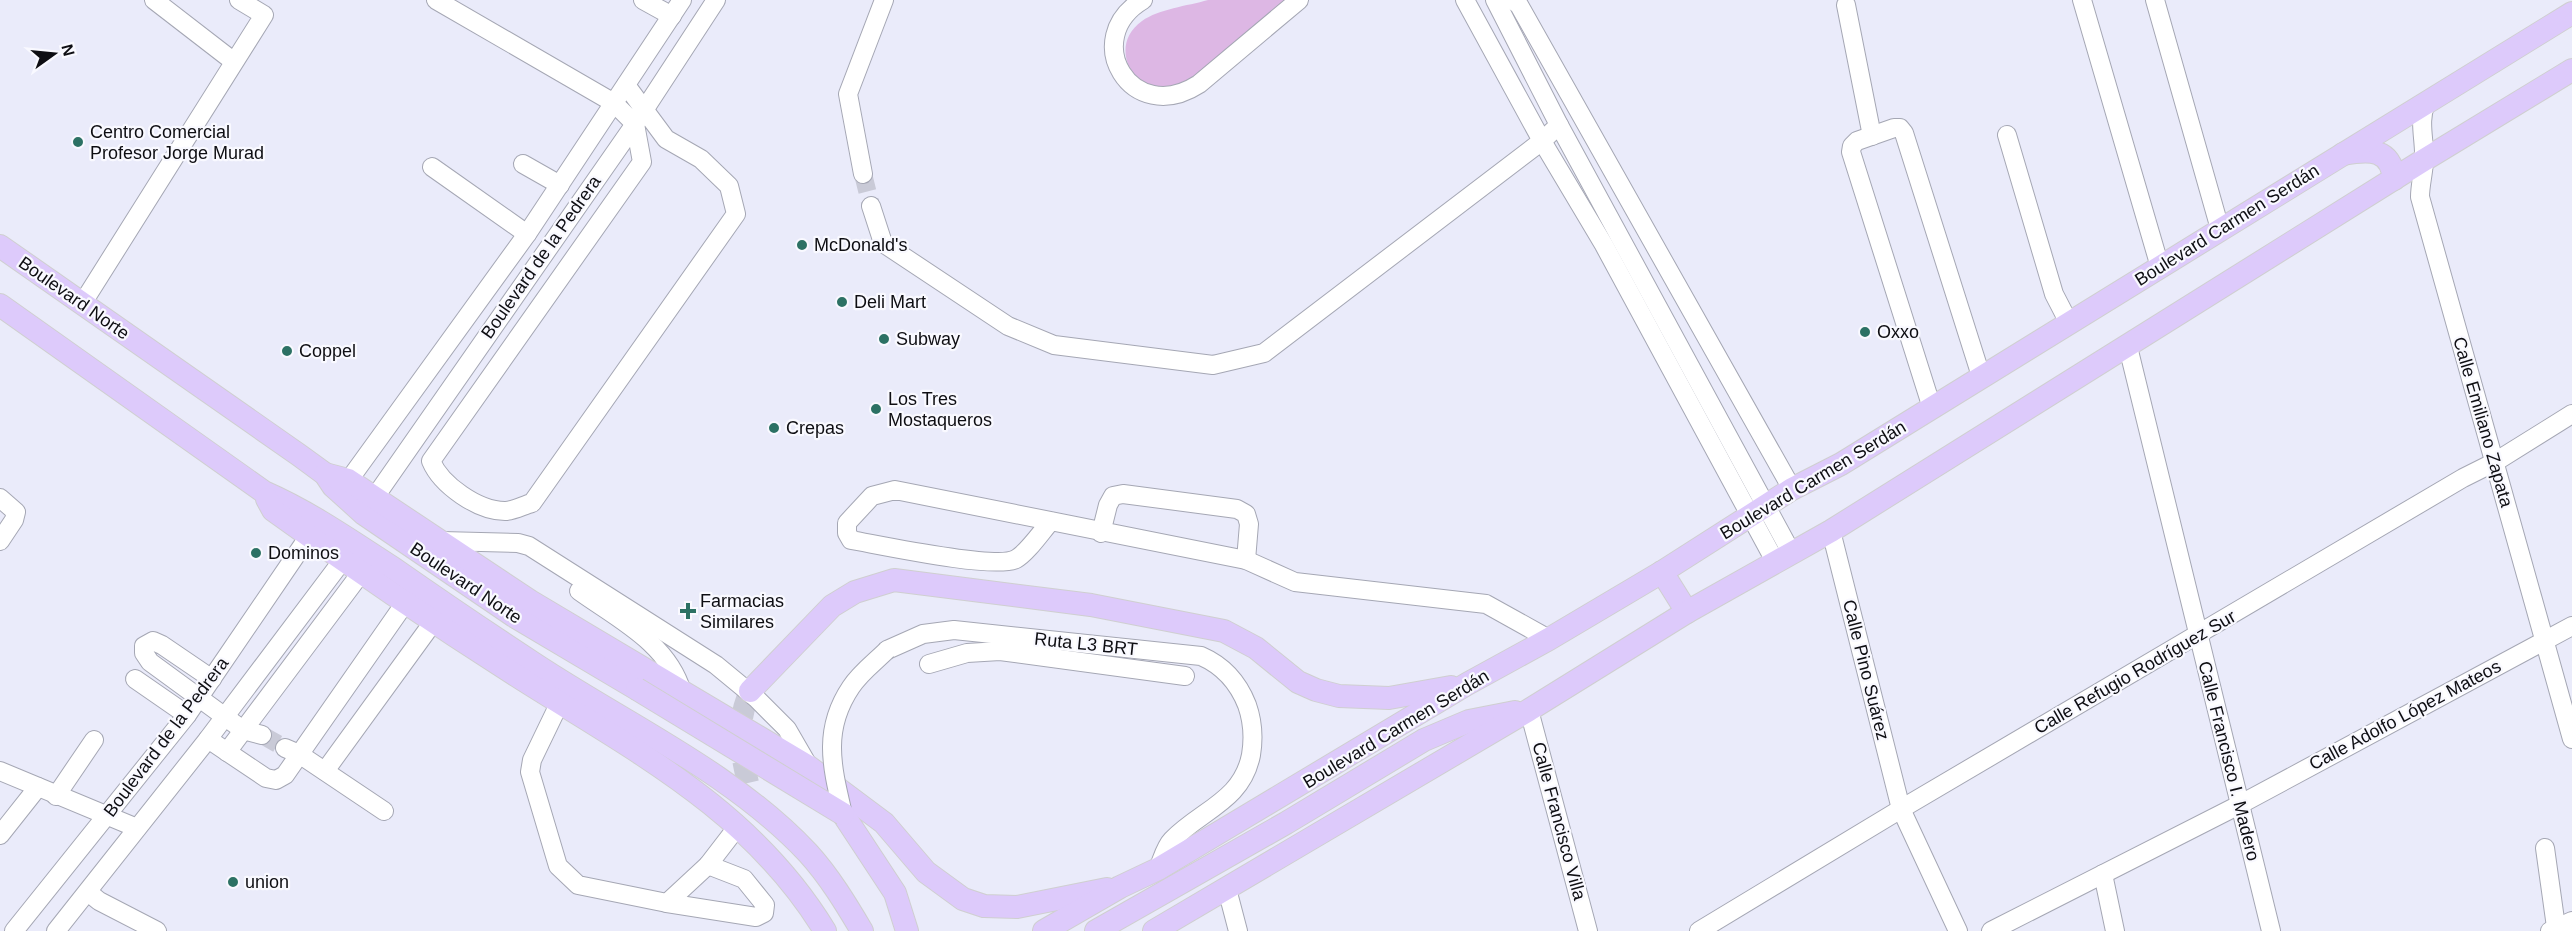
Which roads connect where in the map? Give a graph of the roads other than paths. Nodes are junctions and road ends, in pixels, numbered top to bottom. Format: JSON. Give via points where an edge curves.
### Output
{"nodes":[{"id":1,"x":154,"y":0,"type":"edge"},
{"id":2,"x":239,"y":0,"type":"edge"},
{"id":3,"x":436,"y":0,"type":"edge"},
{"id":4,"x":643,"y":0,"type":"edge"},
{"id":5,"x":682,"y":0,"type":"edge"},
{"id":6,"x":717,"y":0,"type":"edge"},
{"id":7,"x":884,"y":0,"type":"edge"},
{"id":8,"x":1143,"y":0,"type":"edge"},
{"id":9,"x":1299,"y":0,"type":"edge"},
{"id":10,"x":1465,"y":0,"type":"edge"},
{"id":11,"x":1495,"y":0,"type":"edge"},
{"id":12,"x":1512,"y":0,"type":"edge"},
{"id":13,"x":2082,"y":0,"type":"edge"},
{"id":14,"x":2155,"y":0,"type":"edge"},
{"id":15,"x":1846,"y":5,"type":"dead end"},
{"id":16,"x":269,"y":8,"type":"edge"},
{"id":17,"x":2572,"y":13,"type":"edge"},
{"id":18,"x":672,"y":16,"type":"junction"},
{"id":19,"x":233,"y":61,"type":"junction"},
{"id":20,"x":2572,"y":70,"type":"edge"},
{"id":21,"x":626,"y":85,"type":"junction"},
{"id":22,"x":614,"y":103,"type":"junction"},
{"id":23,"x":2426,"y":103,"type":"junction"},
{"id":24,"x":645,"y":108,"type":"junction"},
{"id":25,"x":635,"y":124,"type":"junction"},
{"id":26,"x":1559,"y":125,"type":"junction"},
{"id":27,"x":2007,"y":135,"type":"dead end"},
{"id":28,"x":1872,"y":136,"type":"junction"},
{"id":29,"x":1542,"y":141,"type":"junction"},
{"id":30,"x":2339,"y":155,"type":"junction"},
{"id":31,"x":2424,"y":160,"type":"junction"},
{"id":32,"x":523,"y":164,"type":"dead end"},
{"id":33,"x":432,"y":167,"type":"dead end"},
{"id":34,"x":863,"y":174,"type":"tunnel mouth"},
{"id":35,"x":2394,"y":179,"type":"junction"},
{"id":36,"x":560,"y":185,"type":"junction"},
{"id":37,"x":871,"y":206,"type":"tunnel mouth"},
{"id":38,"x":2220,"y":229,"type":"junction"},
{"id":39,"x":526,"y":234,"type":"junction"},
{"id":40,"x":0,"y":246,"type":"edge"},
{"id":41,"x":2160,"y":267,"type":"junction"},
{"id":42,"x":82,"y":304,"type":"junction"},
{"id":43,"x":0,"y":305,"type":"edge"},
{"id":44,"x":2070,"y":323,"type":"junction"},
{"id":45,"x":2128,"y":347,"type":"junction"},
{"id":46,"x":1982,"y":376,"type":"junction"},
{"id":47,"x":1932,"y":408,"type":"junction"},
{"id":48,"x":2572,"y":414,"type":"edge"},
{"id":49,"x":2495,"y":462,"type":"junction"},
{"id":50,"x":344,"y":486,"type":"junction"},
{"id":51,"x":1792,"y":489,"type":"junction"},
{"id":52,"x":264,"y":492,"type":"junction"},
{"id":53,"x":0,"y":498,"type":"edge"},
{"id":54,"x":369,"y":505,"type":"junction"},
{"id":55,"x":1759,"y":510,"type":"junction"},
{"id":56,"x":1051,"y":521,"type":"junction"},
{"id":57,"x":1831,"y":531,"type":"junction"},
{"id":58,"x":1101,"y":532,"type":"junction"},
{"id":59,"x":309,"y":536,"type":"junction"},
{"id":60,"x":0,"y":541,"type":"edge"},
{"id":61,"x":442,"y":541,"type":"junction"},
{"id":62,"x":490,"y":542,"type":"junction"},
{"id":63,"x":1784,"y":558,"type":"junction"},
{"id":64,"x":1246,"y":560,"type":"junction"},
{"id":65,"x":351,"y":567,"type":"junction"},
{"id":66,"x":1662,"y":572,"type":"junction"},
{"id":67,"x":314,"y":599,"type":"junction"},
{"id":68,"x":405,"y":603,"type":"junction"},
{"id":69,"x":331,"y":611,"type":"junction"},
{"id":70,"x":1687,"y":612,"type":"junction"},
{"id":71,"x":434,"y":621,"type":"junction"},
{"id":72,"x":2572,"y":626,"type":"edge"},
{"id":73,"x":2198,"y":635,"type":"junction"},
{"id":74,"x":1549,"y":639,"type":"junction"},
{"id":75,"x":2543,"y":641,"type":"junction"},
{"id":76,"x":928,"y":664,"type":"dead end"},
{"id":77,"x":1185,"y":676,"type":"dead end"},
{"id":78,"x":212,"y":679,"type":"junction"},
{"id":79,"x":135,"y":680,"type":"dead end"},
{"id":80,"x":1467,"y":684,"type":"junction"},
{"id":81,"x":750,"y":691,"type":"tunnel mouth"},
{"id":82,"x":682,"y":692,"type":"junction"},
{"id":83,"x":200,"y":697,"type":"junction"},
{"id":84,"x":560,"y":702,"type":"junction"},
{"id":85,"x":1529,"y":710,"type":"junction"},
{"id":86,"x":187,"y":715,"type":"junction"},
{"id":87,"x":224,"y":717,"type":"junction"},
{"id":88,"x":243,"y":730,"type":"junction"},
{"id":89,"x":262,"y":735,"type":"tunnel mouth"},
{"id":90,"x":208,"y":739,"type":"junction"},
{"id":91,"x":2572,"y":739,"type":"edge"},
{"id":92,"x":94,"y":740,"type":"dead end"},
{"id":93,"x":292,"y":751,"type":"junction"},
{"id":94,"x":227,"y":752,"type":"junction"},
{"id":95,"x":809,"y":767,"type":"junction"},
{"id":96,"x":0,"y":771,"type":"edge"},
{"id":97,"x":325,"y":771,"type":"junction"},
{"id":98,"x":748,"y":783,"type":"tunnel mouth"},
{"id":99,"x":38,"y":787,"type":"junction"},
{"id":100,"x":56,"y":796,"type":"junction"},
{"id":101,"x":2239,"y":805,"type":"junction"},
{"id":102,"x":1901,"y":809,"type":"junction"},
{"id":103,"x":760,"y":810,"type":"junction"},
{"id":104,"x":384,"y":811,"type":"dead end"},
{"id":105,"x":843,"y":814,"type":"junction"},
{"id":106,"x":105,"y":816,"type":"junction"},
{"id":107,"x":738,"y":826,"type":"junction"},
{"id":108,"x":137,"y":828,"type":"junction"},
{"id":109,"x":0,"y":835,"type":"edge"},
{"id":110,"x":2545,"y":848,"type":"dead end"},
{"id":111,"x":708,"y":865,"type":"junction"},
{"id":112,"x":1158,"y":869,"type":"junction"},
{"id":113,"x":2103,"y":874,"type":"junction"},
{"id":114,"x":1120,"y":886,"type":"junction"},
{"id":115,"x":1227,"y":890,"type":"junction"},
{"id":116,"x":88,"y":892,"type":"junction"},
{"id":117,"x":667,"y":903,"type":"junction"},
{"id":118,"x":2559,"y":926,"type":"edge"},
{"id":119,"x":14,"y":931,"type":"edge"},
{"id":120,"x":56,"y":931,"type":"edge"},
{"id":121,"x":157,"y":931,"type":"edge"},
{"id":122,"x":825,"y":931,"type":"edge"},
{"id":123,"x":862,"y":931,"type":"edge"},
{"id":124,"x":907,"y":931,"type":"edge"},
{"id":125,"x":1044,"y":931,"type":"edge"},
{"id":126,"x":1096,"y":931,"type":"edge"},
{"id":127,"x":1154,"y":931,"type":"edge"},
{"id":128,"x":1238,"y":931,"type":"edge"},
{"id":129,"x":1588,"y":931,"type":"edge"},
{"id":130,"x":1699,"y":931,"type":"edge"},
{"id":131,"x":1959,"y":931,"type":"edge"},
{"id":132,"x":1991,"y":931,"type":"edge"},
{"id":133,"x":2115,"y":931,"type":"edge"},
{"id":134,"x":2271,"y":931,"type":"edge"}],
"edges":[{"from":1,"to":19,"type":"street"},
{"from":2,"to":16,"type":"street"},
{"from":3,"to":22,"type":"street"},
{"from":4,"to":18,"type":"street"},
{"from":5,"to":18,"type":"street","name":"Boulevard de la Pedrera"},
{"from":6,"to":24,"type":"street","name":"Boulevard de la Pedrera"},
{"from":7,"to":34,"type":"street","via":[[848,94]]},
{"from":8,"to":9,"type":"street","via":[[1121,20],[1114,42],[1116,60],[1124,77],[1136,89],[1167,98],[1185,94],[1199,84]]},
{"from":10,"to":29,"type":"street"},
{"from":11,"to":26,"type":"street"},
{"from":12,"to":51,"type":"street","via":[[1520,5]]},
{"from":13,"to":41,"type":"street"},
{"from":14,"to":38,"type":"street"},
{"from":15,"to":28,"type":"street"},
{"from":16,"to":19,"type":"street"},
{"from":17,"to":23,"type":"main road","name":"Boulevard Carmen Serdán"},
{"from":18,"to":21,"type":"street","name":"Boulevard de la Pedrera"},
{"from":19,"to":42,"type":"street"},
{"from":20,"to":31,"type":"main road"},
{"from":21,"to":22,"type":"street","name":"Boulevard de la Pedrera"},
{"from":21,"to":24,"type":"street"},
{"from":22,"to":25,"type":"street"},
{"from":22,"to":36,"type":"street","name":"Boulevard de la Pedrera"},
{"from":23,"to":30,"type":"main road","name":"Boulevard Carmen Serdán"},
{"from":23,"to":31,"type":"street","name":"Calle Emiliano Zapata","via":[[2421,120]]},
{"from":24,"to":25,"type":"street","name":"Boulevard de la Pedrera"},
{"from":24,"to":25,"type":"street","via":[[666,140],[701,159],[729,186],[736,214],[532,503],[506,511],[480,504],[458,494],[437,476],[431,461],[642,162]]},
{"from":25,"to":54,"type":"street","name":"Boulevard de la Pedrera"},
{"from":26,"to":29,"type":"street"},
{"from":26,"to":55,"type":"street"},
{"from":27,"to":44,"type":"street","via":[[2054,294]]},
{"from":28,"to":46,"type":"street","via":[[1894,128],[1904,133]]},
{"from":28,"to":47,"type":"street","via":[[1857,141],[1851,152]]},
{"from":29,"to":37,"type":"street","via":[[1264,353],[1213,365],[1054,345],[1008,326],[883,243]]},
{"from":29,"to":55,"type":"street"},
{"from":30,"to":35,"type":"main road","via":[[2358,151],[2387,158],[2393,166]]},
{"from":30,"to":38,"type":"main road","name":"Boulevard Carmen Serdán"},
{"from":31,"to":35,"type":"main road"},
{"from":31,"to":49,"type":"street","name":"Calle Emiliano Zapata","via":[[2420,196]]},
{"from":32,"to":36,"type":"street"},
{"from":33,"to":39,"type":"street"},
{"from":35,"to":45,"type":"main road"},
{"from":36,"to":39,"type":"street","name":"Boulevard de la Pedrera"},
{"from":38,"to":41,"type":"main road","name":"Boulevard Carmen Serdán"},
{"from":39,"to":50,"type":"street","name":"Boulevard de la Pedrera"},
{"from":40,"to":42,"type":"main road","name":"Boulevard Norte"},
{"from":41,"to":44,"type":"main road","name":"Boulevard Carmen Serdán"},
{"from":42,"to":50,"type":"main road","name":"Boulevard Norte"},
{"from":43,"to":52,"type":"main road","name":"Boulevard Norte"},
{"from":44,"to":46,"type":"main road","name":"Boulevard Carmen Serdán"},
{"from":45,"to":57,"type":"main road"},
{"from":45,"to":73,"type":"street","name":"Calle Francisco I. Madero"},
{"from":46,"to":47,"type":"main road","name":"Boulevard Carmen Serdán"},
{"from":47,"to":51,"type":"main road","name":"Boulevard Carmen Serdán"},
{"from":48,"to":49,"type":"street","name":"Calle Refugio Rodríguez Sur"},
{"from":49,"to":73,"type":"street","name":"Calle Refugio Rodríguez Sur"},
{"from":49,"to":75,"type":"street","name":"Calle Emiliano Zapata"},
{"from":50,"to":54,"type":"main road"},
{"from":51,"to":55,"type":"main road","name":"Boulevard Carmen Serdán"},
{"from":52,"to":59,"type":"main road","via":[[273,510]]},
{"from":52,"to":103,"type":"main road","name":"Boulevard Norte","via":[[290,503],[357,544],[540,668],[702,767]]},
{"from":53,"to":60,"type":"street","via":[[16,512]]},
{"from":54,"to":61,"type":"main road"},
{"from":54,"to":105,"type":"main road","name":"Boulevard Norte","bridge":true,"via":[[513,616]]},
{"from":55,"to":63,"type":"street"},
{"from":55,"to":66,"type":"main road","name":"Boulevard Carmen Serdán"},
{"from":56,"to":56,"type":"street","via":[[1018,558],[1006,562],[851,540],[847,533],[847,523],[872,496],[895,490]]},
{"from":56,"to":58,"type":"street"},
{"from":57,"to":63,"type":"main road"},
{"from":57,"to":102,"type":"street","name":"Calle Pino Suárez"},
{"from":58,"to":64,"type":"street"},
{"from":58,"to":64,"type":"street","via":[[1113,496],[1123,494],[1237,509],[1246,514],[1249,524]]},
{"from":59,"to":65,"type":"main road"},
{"from":59,"to":78,"type":"street","name":"Boulevard de la Pedrera"},
{"from":61,"to":62,"type":"street"},
{"from":61,"to":82,"type":"main road","via":[[530,601]]},
{"from":62,"to":82,"type":"street","via":[[546,568],[658,648],[678,676]]},
{"from":62,"to":95,"type":"street","via":[[529,546],[716,665],[787,729]]},
{"from":63,"to":70,"type":"main road"},
{"from":64,"to":74,"type":"street","via":[[1294,582],[1486,604]]},
{"from":65,"to":67,"type":"street","name":"Boulevard de la Pedrera"},
{"from":65,"to":68,"type":"main road"},
{"from":65,"to":69,"type":"street"},
{"from":66,"to":70,"type":"main road"},
{"from":66,"to":74,"type":"main road","name":"Boulevard Carmen Serdán"},
{"from":67,"to":69,"type":"street"},
{"from":67,"to":87,"type":"street","name":"Boulevard de la Pedrera"},
{"from":68,"to":71,"type":"main road"},
{"from":68,"to":93,"type":"street"},
{"from":69,"to":88,"type":"street"},
{"from":70,"to":85,"type":"main road"},
{"from":71,"to":84,"type":"main road"},
{"from":71,"to":97,"type":"street"},
{"from":72,"to":75,"type":"street","name":"Calle Adolfo López Mateos"},
{"from":73,"to":101,"type":"street","name":"Calle Francisco I. Madero"},
{"from":73,"to":102,"type":"street","name":"Calle Refugio Rodríguez Sur"},
{"from":74,"to":80,"type":"main road","name":"Boulevard Carmen Serdán"},
{"from":75,"to":91,"type":"street","name":"Calle Emiliano Zapata"},
{"from":75,"to":101,"type":"street","name":"Calle Adolfo López Mateos"},
{"from":76,"to":77,"type":"street","via":[[967,652],[1000,651]]},
{"from":78,"to":83,"type":"street","name":"Boulevard de la Pedrera"},
{"from":78,"to":83,"type":"street","via":[[162,645],[153,641],[144,646],[150,662]]},
{"from":79,"to":86,"type":"street"},
{"from":80,"to":81,"type":"main road","via":[[1389,698],[1339,696],[1298,682],[1256,648],[1224,631],[1091,605],[894,580],[861,589],[832,606]]},
{"from":80,"to":112,"type":"main road","name":"Boulevard Carmen Serdán"},
{"from":82,"to":95,"type":"main road"},
{"from":83,"to":86,"type":"street","name":"Boulevard de la Pedrera"},
{"from":83,"to":87,"type":"street"},
{"from":84,"to":107,"type":"main road","via":[[649,757]]},
{"from":84,"to":117,"type":"street","via":[[530,772],[558,866],[578,885]]},
{"from":85,"to":115,"type":"main road"},
{"from":85,"to":126,"type":"main road","via":[[1469,722],[1424,740]]},
{"from":85,"to":129,"type":"street","name":"Calle Francisco Villa"},
{"from":86,"to":106,"type":"street","name":"Boulevard de la Pedrera"},
{"from":87,"to":88,"type":"street"},
{"from":87,"to":90,"type":"street","name":"Boulevard de la Pedrera"},
{"from":88,"to":89,"type":"street"},
{"from":88,"to":94,"type":"street"},
{"from":90,"to":94,"type":"street"},
{"from":90,"to":108,"type":"street","name":"Boulevard de la Pedrera"},
{"from":92,"to":100,"type":"street"},
{"from":93,"to":94,"type":"street","via":[[285,775],[276,780],[266,778]]},
{"from":93,"to":97,"type":"street"},
{"from":95,"to":114,"type":"main road","via":[[884,823],[926,872],[963,899],[984,906],[1017,907]]},
{"from":96,"to":99,"type":"street"},
{"from":97,"to":104,"type":"street"},
{"from":98,"to":103,"type":"main road"},
{"from":99,"to":100,"type":"street"},
{"from":99,"to":109,"type":"street"},
{"from":100,"to":106,"type":"street"},
{"from":101,"to":113,"type":"street","name":"Calle Adolfo López Mateos"},
{"from":101,"to":134,"type":"street","name":"Calle Francisco I. Madero"},
{"from":102,"to":130,"type":"street","name":"Calle Refugio Rodríguez Sur"},
{"from":102,"to":131,"type":"street","name":"Calle Pino Suárez"},
{"from":103,"to":123,"type":"main road","name":"Boulevard Norte","via":[[810,855]]},
{"from":105,"to":112,"type":"street","name":"Ruta L3 BRT","bridge":true,"via":[[831,761],[832,734],[840,706],[852,686],[886,650],[923,634],[954,630],[1201,656],[1227,672],[1241,691],[1254,738],[1248,771],[1228,796],[1171,841]]},
{"from":105,"to":124,"type":"main road","name":"Boulevard Norte","via":[[895,893]]},
{"from":106,"to":108,"type":"street"},
{"from":106,"to":119,"type":"street","name":"Boulevard de la Pedrera"},
{"from":107,"to":111,"type":"street"},
{"from":107,"to":122,"type":"main road","via":[[784,873]]},
{"from":108,"to":116,"type":"street","name":"Boulevard de la Pedrera"},
{"from":110,"to":118,"type":"street"},
{"from":111,"to":117,"type":"street"},
{"from":111,"to":117,"type":"street","via":[[744,879],[765,905],[764,913],[756,917]]},
{"from":112,"to":114,"type":"main road","name":"Boulevard Carmen Serdán"},
{"from":113,"to":132,"type":"street","name":"Calle Adolfo López Mateos"},
{"from":113,"to":133,"type":"street"},
{"from":114,"to":125,"type":"main road","name":"Boulevard Carmen Serdán"},
{"from":115,"to":127,"type":"main road"},
{"from":115,"to":128,"type":"street"},
{"from":116,"to":120,"type":"street","name":"Boulevard de la Pedrera"},
{"from":116,"to":121,"type":"street"}]}
